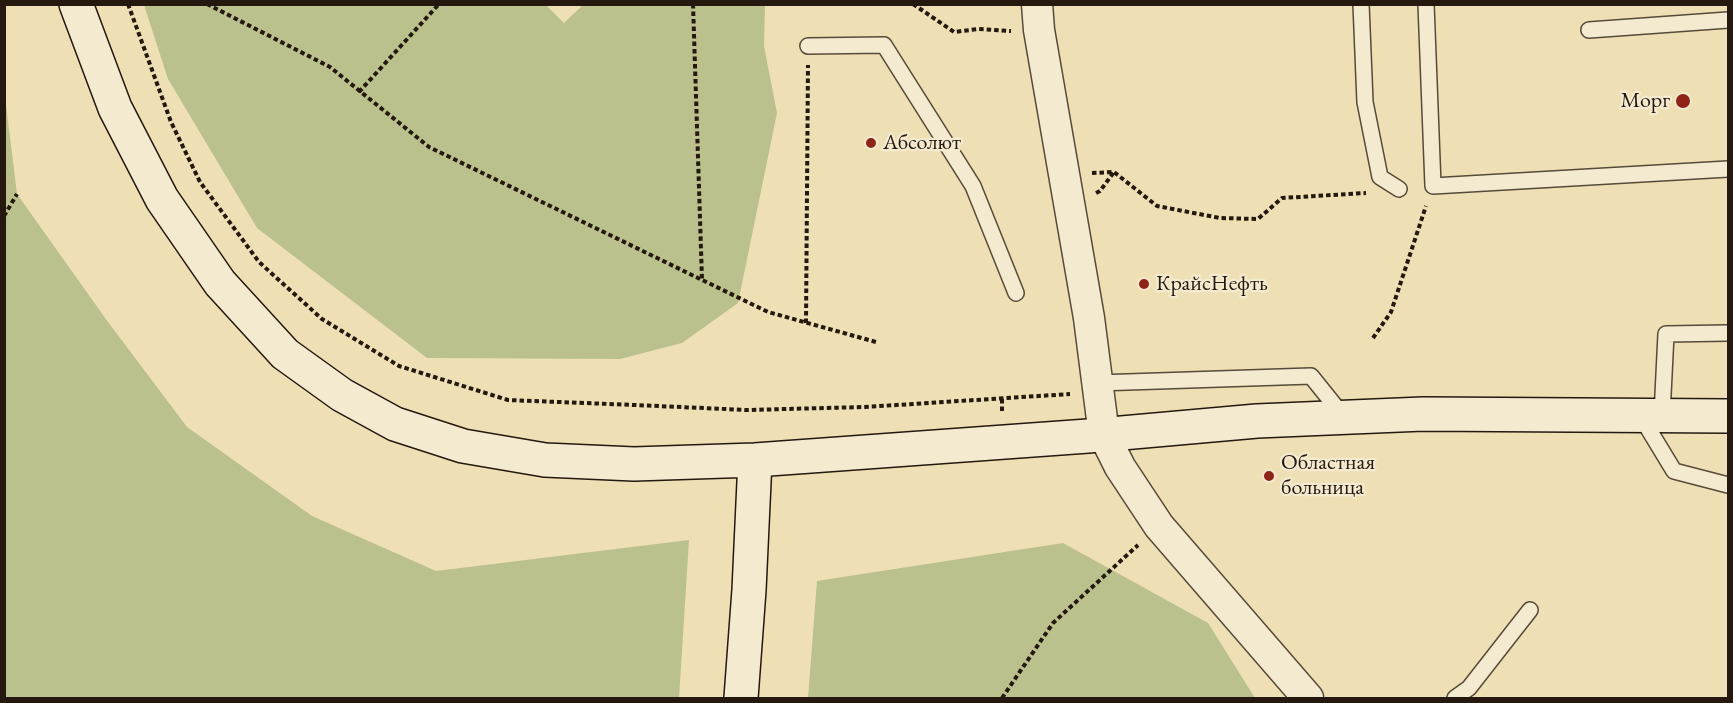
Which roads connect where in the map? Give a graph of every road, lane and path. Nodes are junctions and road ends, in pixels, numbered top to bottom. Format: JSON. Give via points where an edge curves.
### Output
{"nodes":[{"id":1,"x":76,"y":4,"type":"edge"},
{"id":2,"x":129,"y":4,"type":"edge"},
{"id":3,"x":207,"y":4,"type":"edge"},
{"id":4,"x":440,"y":4,"type":"edge"},
{"id":5,"x":693,"y":4,"type":"edge"},
{"id":6,"x":913,"y":4,"type":"edge"},
{"id":7,"x":1038,"y":4,"type":"edge"},
{"id":8,"x":1361,"y":4,"type":"edge"},
{"id":9,"x":1426,"y":4,"type":"edge"},
{"id":10,"x":1728,"y":20,"type":"edge"},
{"id":11,"x":1589,"y":30,"type":"dead end"},
{"id":12,"x":1012,"y":31,"type":"dead end"},
{"id":13,"x":808,"y":46,"type":"joint"},
{"id":14,"x":359,"y":92,"type":"junction"},
{"id":15,"x":1728,"y":169,"type":"edge"},
{"id":16,"x":1065,"y":183,"type":"junction"},
{"id":17,"x":1432,"y":186,"type":"junction"},
{"id":18,"x":1399,"y":189,"type":"joint"},
{"id":19,"x":17,"y":194,"type":"dead end"},
{"id":20,"x":4,"y":216,"type":"edge"},
{"id":21,"x":702,"y":280,"type":"junction"},
{"id":22,"x":1016,"y":293,"type":"dead end"},
{"id":23,"x":806,"y":322,"type":"junction"},
{"id":24,"x":1728,"y":333,"type":"edge"},
{"id":25,"x":1373,"y":338,"type":"dead end"},
{"id":26,"x":876,"y":342,"type":"dead end"},
{"id":27,"x":1084,"y":388,"type":"junction"},
{"id":28,"x":1651,"y":415,"type":"junction"},
{"id":29,"x":1728,"y":416,"type":"edge"},
{"id":30,"x":1345,"y":418,"type":"junction"},
{"id":31,"x":1104,"y":435,"type":"junction"},
{"id":32,"x":755,"y":460,"type":"junction"},
{"id":33,"x":1728,"y":485,"type":"edge"},
{"id":34,"x":1159,"y":526,"type":"junction"},
{"id":35,"x":1530,"y":610,"type":"dead end"},
{"id":36,"x":741,"y":699,"type":"edge"},
{"id":37,"x":1002,"y":699,"type":"edge"},
{"id":38,"x":1308,"y":699,"type":"edge"},
{"id":39,"x":1455,"y":699,"type":"edge"}],
"edges":[{"from":1,"to":32,"type":"main road","via":[[115,108],[162,199],[220,283],[285,354],[342,395],[395,424],[463,446],[545,460],[634,464]]},
{"from":2,"to":27,"type":"path","via":[[171,122],[200,182],[259,262],[322,319],[399,366],[508,400],[747,410],[865,407]]},
{"from":3,"to":14,"type":"path","via":[[330,67]]},
{"from":4,"to":14,"type":"path"},
{"from":5,"to":21,"type":"path"},
{"from":6,"to":12,"type":"path","via":[[954,32]]},
{"from":7,"to":16,"type":"street","via":[[1038,30]]},
{"from":8,"to":18,"type":"lane","via":[[1365,102],[1380,177]]},
{"from":9,"to":17,"type":"lane"},
{"from":10,"to":11,"type":"lane"},
{"from":13,"to":22,"type":"lane","via":[[884,45],[973,186]]},
{"from":13,"to":23,"type":"path"},
{"from":14,"to":21,"type":"path","via":[[429,147]]},
{"from":15,"to":17,"type":"lane"},
{"from":16,"to":18,"type":"path","via":[[1088,174],[1114,171],[1157,206],[1220,218],[1258,219],[1282,198]]},
{"from":16,"to":27,"type":"street","via":[[1089,318]]},
{"from":17,"to":25,"type":"path","via":[[1391,312]]},
{"from":19,"to":20,"type":"path"},
{"from":21,"to":23,"type":"path","via":[[768,312]]},
{"from":23,"to":26,"type":"path"},
{"from":24,"to":28,"type":"lane","via":[[1666,334]]},
{"from":27,"to":30,"type":"lane","via":[[1311,375]]},
{"from":27,"to":31,"type":"street"},
{"from":28,"to":29,"type":"main road"},
{"from":28,"to":30,"type":"main road","via":[[1423,414]]},
{"from":28,"to":33,"type":"lane","via":[[1674,471]]},
{"from":30,"to":31,"type":"main road"},
{"from":31,"to":32,"type":"main road"},
{"from":31,"to":34,"type":"street"},
{"from":32,"to":36,"type":"main road"},
{"from":34,"to":37,"type":"path","via":[[1053,623]]},
{"from":34,"to":38,"type":"street"},
{"from":35,"to":39,"type":"lane","via":[[1469,688]]}]}
